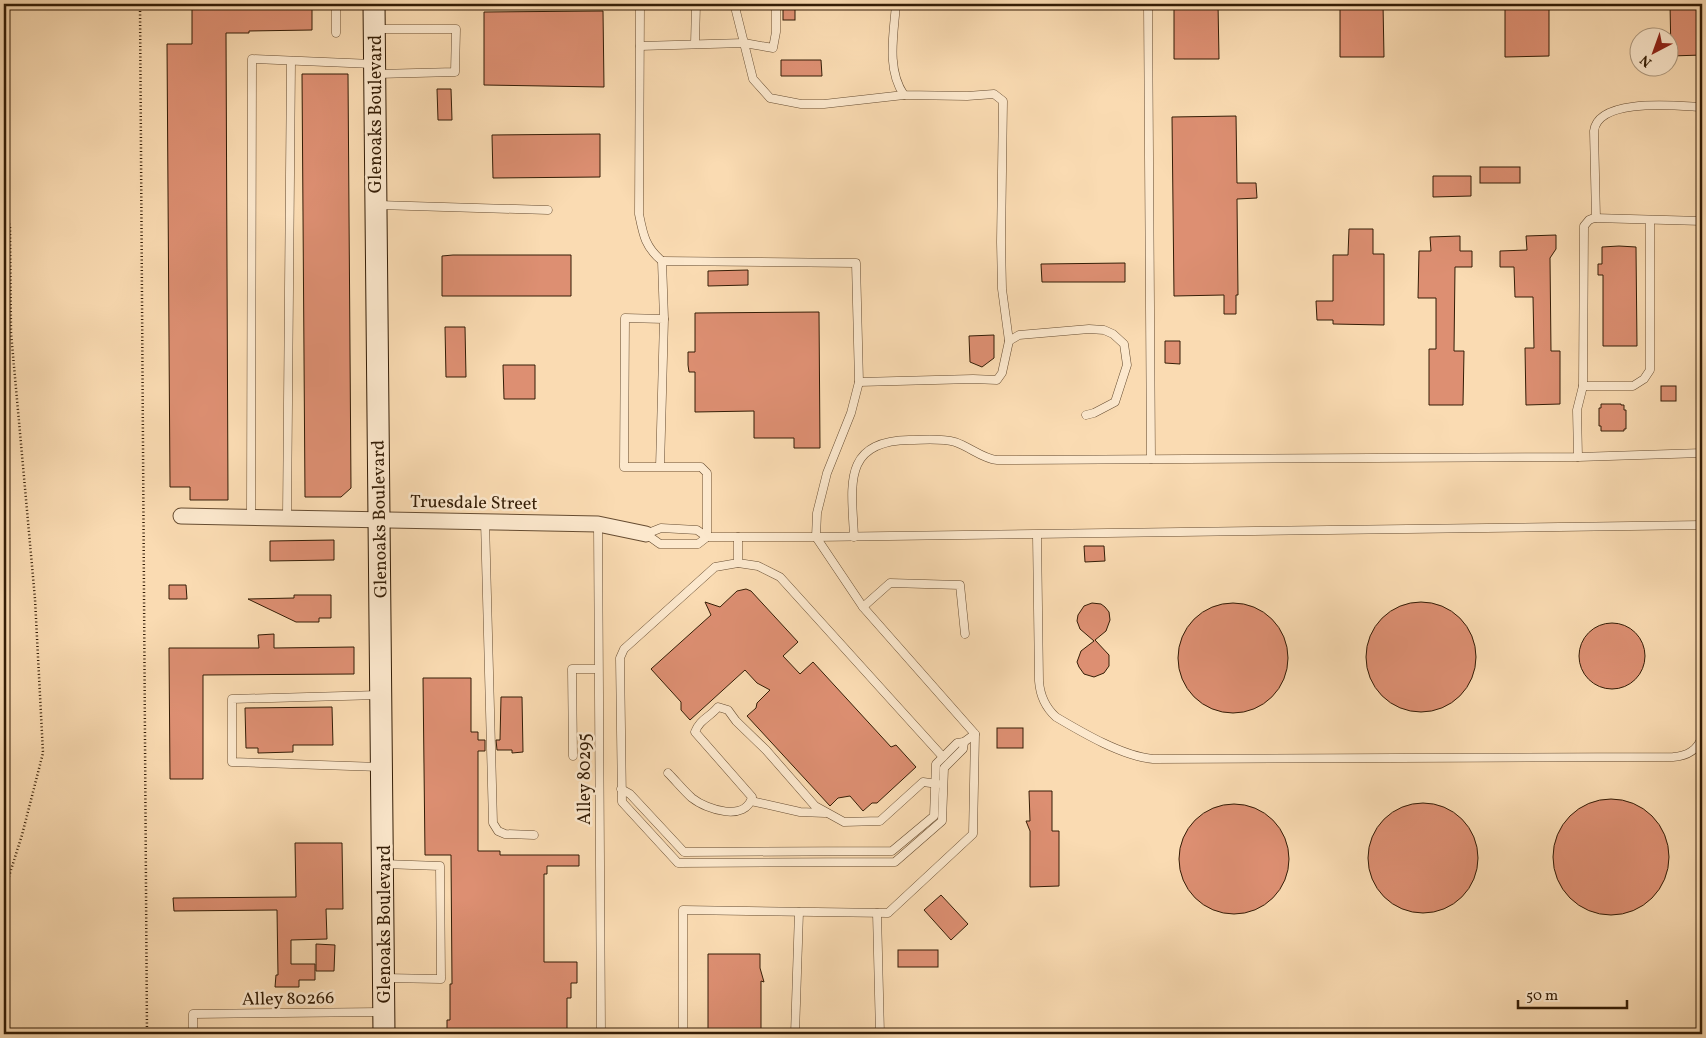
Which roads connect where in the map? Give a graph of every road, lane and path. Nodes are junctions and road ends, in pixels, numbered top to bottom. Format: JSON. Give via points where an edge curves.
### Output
{"nodes":[{"id":1,"x":140,"y":4,"type":"edge"},
{"id":2,"x":336,"y":4,"type":"edge"},
{"id":3,"x":374,"y":4,"type":"edge"},
{"id":4,"x":640,"y":4,"type":"edge"},
{"id":5,"x":696,"y":4,"type":"edge"},
{"id":6,"x":737,"y":4,"type":"edge"},
{"id":7,"x":776,"y":4,"type":"edge"},
{"id":8,"x":896,"y":4,"type":"edge"},
{"id":9,"x":1148,"y":4,"type":"edge"},
{"id":10,"x":375,"y":29,"type":"junction"},
{"id":11,"x":336,"y":33,"type":"dead end"},
{"id":12,"x":744,"y":42,"type":"junction"},
{"id":13,"x":695,"y":44,"type":"junction"},
{"id":14,"x":640,"y":46,"type":"junction"},
{"id":15,"x":291,"y":61,"type":"junction"},
{"id":16,"x":375,"y":69,"type":"junction"},
{"id":17,"x":904,"y":95,"type":"junction"},
{"id":18,"x":1702,"y":106,"type":"edge"},
{"id":19,"x":376,"y":205,"type":"junction"},
{"id":20,"x":4,"y":207,"type":"edge"},
{"id":21,"x":548,"y":210,"type":"dead end"},
{"id":22,"x":1596,"y":218,"type":"junction"},
{"id":23,"x":1650,"y":220,"type":"junction"},
{"id":24,"x":1702,"y":221,"type":"edge"},
{"id":25,"x":662,"y":261,"type":"junction"},
{"id":26,"x":664,"y":319,"type":"junction"},
{"id":27,"x":1009,"y":341,"type":"junction"},
{"id":28,"x":859,"y":382,"type":"junction"},
{"id":29,"x":1583,"y":386,"type":"junction"},
{"id":30,"x":1086,"y":415,"type":"dead end"},
{"id":31,"x":1702,"y":453,"type":"edge"},
{"id":32,"x":1578,"y":457,"type":"junction"},
{"id":33,"x":1151,"y":459,"type":"junction"},
{"id":34,"x":660,"y":467,"type":"junction"},
{"id":35,"x":181,"y":516,"type":"dead end"},
{"id":36,"x":251,"y":517,"type":"junction"},
{"id":37,"x":287,"y":517,"type":"junction"},
{"id":38,"x":379,"y":519,"type":"junction"},
{"id":39,"x":485,"y":521,"type":"junction"},
{"id":40,"x":598,"y":524,"type":"junction"},
{"id":41,"x":1702,"y":525,"type":"edge"},
{"id":42,"x":646,"y":534,"type":"junction"},
{"id":43,"x":1037,"y":535,"type":"junction"},
{"id":44,"x":707,"y":537,"type":"junction"},
{"id":45,"x":738,"y":537,"type":"junction"},
{"id":46,"x":816,"y":537,"type":"junction"},
{"id":47,"x":854,"y":537,"type":"junction"},
{"id":48,"x":738,"y":563,"type":"junction"},
{"id":49,"x":863,"y":607,"type":"junction"},
{"id":50,"x":965,"y":634,"type":"dead end"},
{"id":51,"x":598,"y":669,"type":"junction"},
{"id":52,"x":381,"y":694,"type":"junction"},
{"id":53,"x":975,"y":734,"type":"junction"},
{"id":54,"x":1702,"y":737,"type":"edge"},
{"id":55,"x":964,"y":742,"type":"junction"},
{"id":56,"x":574,"y":756,"type":"dead end"},
{"id":57,"x":943,"y":757,"type":"junction"},
{"id":58,"x":382,"y":766,"type":"junction"},
{"id":59,"x":668,"y":773,"type":"dead end"},
{"id":60,"x":939,"y":784,"type":"junction"},
{"id":61,"x":621,"y":789,"type":"junction"},
{"id":62,"x":751,"y":802,"type":"junction"},
{"id":63,"x":827,"y":813,"type":"junction"},
{"id":64,"x":534,"y":835,"type":"dead end"},
{"id":65,"x":384,"y":864,"type":"junction"},
{"id":66,"x":4,"y":892,"type":"edge"},
{"id":67,"x":799,"y":912,"type":"junction"},
{"id":68,"x":877,"y":913,"type":"junction"},
{"id":69,"x":384,"y":978,"type":"junction"},
{"id":70,"x":384,"y":1012,"type":"junction"},
{"id":71,"x":147,"y":1034,"type":"edge"},
{"id":72,"x":193,"y":1034,"type":"edge"},
{"id":73,"x":384,"y":1034,"type":"edge"},
{"id":74,"x":600,"y":1034,"type":"edge"},
{"id":75,"x":683,"y":1034,"type":"edge"},
{"id":76,"x":795,"y":1034,"type":"edge"},
{"id":77,"x":880,"y":1034,"type":"edge"}],
"edges":[{"from":1,"to":71,"type":"path"},
{"from":2,"to":11,"type":"lane"},
{"from":3,"to":10,"type":"main road","name":"Glenoaks Boulevard"},
{"from":4,"to":14,"type":"lane"},
{"from":5,"to":13,"type":"lane"},
{"from":6,"to":12,"type":"lane"},
{"from":7,"to":12,"type":"lane","via":[[773,48]]},
{"from":8,"to":17,"type":"lane","via":[[892,60],[898,86]]},
{"from":9,"to":33,"type":"lane"},
{"from":10,"to":16,"type":"main road","name":"Glenoaks Boulevard"},
{"from":10,"to":16,"type":"lane","via":[[456,29],[455,72]]},
{"from":12,"to":13,"type":"lane"},
{"from":12,"to":17,"type":"lane","via":[[753,79],[770,98],[801,104],[824,104]]},
{"from":13,"to":14,"type":"lane"},
{"from":14,"to":25,"type":"lane","via":[[639,214],[650,252]]},
{"from":15,"to":16,"type":"lane"},
{"from":15,"to":36,"type":"lane","via":[[252,59]]},
{"from":15,"to":37,"type":"lane"},
{"from":16,"to":19,"type":"main road","name":"Glenoaks Boulevard"},
{"from":17,"to":27,"type":"lane","via":[[994,94],[1003,101],[1002,289]]},
{"from":18,"to":22,"type":"lane","via":[[1631,106],[1597,121],[1594,131]]},
{"from":19,"to":21,"type":"lane"},
{"from":19,"to":38,"type":"main road","name":"Glenoaks Boulevard"},
{"from":20,"to":66,"type":"path","via":[[10,228],[11,333],[35,599],[43,753]]},
{"from":22,"to":23,"type":"lane"},
{"from":22,"to":29,"type":"lane","via":[[1588,220],[1584,229]]},
{"from":23,"to":24,"type":"lane"},
{"from":23,"to":29,"type":"lane","via":[[1650,370],[1633,386]]},
{"from":25,"to":26,"type":"lane"},
{"from":25,"to":28,"type":"lane","via":[[856,263]]},
{"from":26,"to":34,"type":"lane"},
{"from":26,"to":34,"type":"lane","via":[[625,318],[624,467]]},
{"from":27,"to":28,"type":"lane","via":[[1002,373],[996,380]]},
{"from":27,"to":30,"type":"lane","via":[[1019,335],[1089,329],[1104,330],[1124,344],[1127,365],[1114,402]]},
{"from":28,"to":46,"type":"lane","via":[[851,413],[827,473],[817,513]]},
{"from":29,"to":32,"type":"lane","via":[[1577,410]]},
{"from":31,"to":32,"type":"lane"},
{"from":32,"to":33,"type":"lane"},
{"from":33,"to":47,"type":"lane","via":[[998,460],[944,440],[882,443],[866,454],[854,471]]},
{"from":34,"to":44,"type":"lane","via":[[701,467],[708,473]]},
{"from":35,"to":36,"type":"street","name":"Truesdale Street"},
{"from":36,"to":37,"type":"street","name":"Truesdale Street"},
{"from":37,"to":38,"type":"street","name":"Truesdale Street"},
{"from":38,"to":39,"type":"street","name":"Truesdale Street"},
{"from":38,"to":52,"type":"main road","name":"Glenoaks Boulevard"},
{"from":39,"to":40,"type":"street","name":"Truesdale Street"},
{"from":39,"to":64,"type":"lane","via":[[493,823],[498,831],[505,834]]},
{"from":40,"to":42,"type":"street","name":"Truesdale Street"},
{"from":40,"to":51,"type":"lane","name":"Alley 80295"},
{"from":41,"to":43,"type":"lane"},
{"from":42,"to":44,"type":"lane","via":[[661,528],[697,530]]},
{"from":42,"to":44,"type":"lane","via":[[660,544],[698,544]]},
{"from":43,"to":47,"type":"lane"},
{"from":43,"to":54,"type":"lane","via":[[1039,681],[1043,698],[1049,710],[1061,720],[1138,757],[1673,757],[1691,752]]},
{"from":44,"to":45,"type":"lane"},
{"from":45,"to":46,"type":"lane"},
{"from":45,"to":48,"type":"lane"},
{"from":46,"to":47,"type":"lane"},
{"from":46,"to":49,"type":"lane"},
{"from":48,"to":57,"type":"lane","via":[[758,566],[780,577]]},
{"from":48,"to":61,"type":"lane","via":[[715,567],[624,649],[620,658]]},
{"from":49,"to":50,"type":"lane","via":[[890,583],[960,586]]},
{"from":49,"to":53,"type":"lane"},
{"from":51,"to":56,"type":"lane","via":[[572,669]]},
{"from":51,"to":74,"type":"lane","name":"Alley 80295"},
{"from":52,"to":58,"type":"main road","name":"Glenoaks Boulevard"},
{"from":52,"to":58,"type":"lane","via":[[232,699],[232,762]]},
{"from":53,"to":55,"type":"lane"},
{"from":53,"to":68,"type":"lane","via":[[974,834],[888,913]]},
{"from":55,"to":57,"type":"lane","via":[[957,743]]},
{"from":55,"to":60,"type":"lane","via":[[963,749],[944,768]]},
{"from":57,"to":60,"type":"lane","via":[[936,764]]},
{"from":58,"to":65,"type":"main road","name":"Glenoaks Boulevard"},
{"from":59,"to":62,"type":"lane","via":[[692,798],[707,808],[737,812]]},
{"from":60,"to":61,"type":"lane","via":[[934,816],[892,852],[684,852],[630,794]]},
{"from":60,"to":61,"type":"lane","via":[[942,821],[894,862],[678,863],[622,802]]},
{"from":60,"to":63,"type":"lane","via":[[924,782],[880,821],[844,822]]},
{"from":62,"to":63,"type":"lane","via":[[800,812]]},
{"from":62,"to":63,"type":"lane","via":[[752,797],[694,732],[698,724],[718,707],[728,710],[815,806]]},
{"from":65,"to":69,"type":"main road","name":"Glenoaks Boulevard"},
{"from":65,"to":69,"type":"lane","via":[[440,866],[441,979]]},
{"from":67,"to":68,"type":"lane"},
{"from":67,"to":75,"type":"lane","via":[[683,910]]},
{"from":67,"to":76,"type":"lane"},
{"from":68,"to":77,"type":"lane"},
{"from":69,"to":70,"type":"main road","name":"Glenoaks Boulevard"},
{"from":70,"to":72,"type":"lane","name":"Alley 80266","via":[[193,1014]]},
{"from":70,"to":73,"type":"main road","name":"Glenoaks Boulevard"}]}
